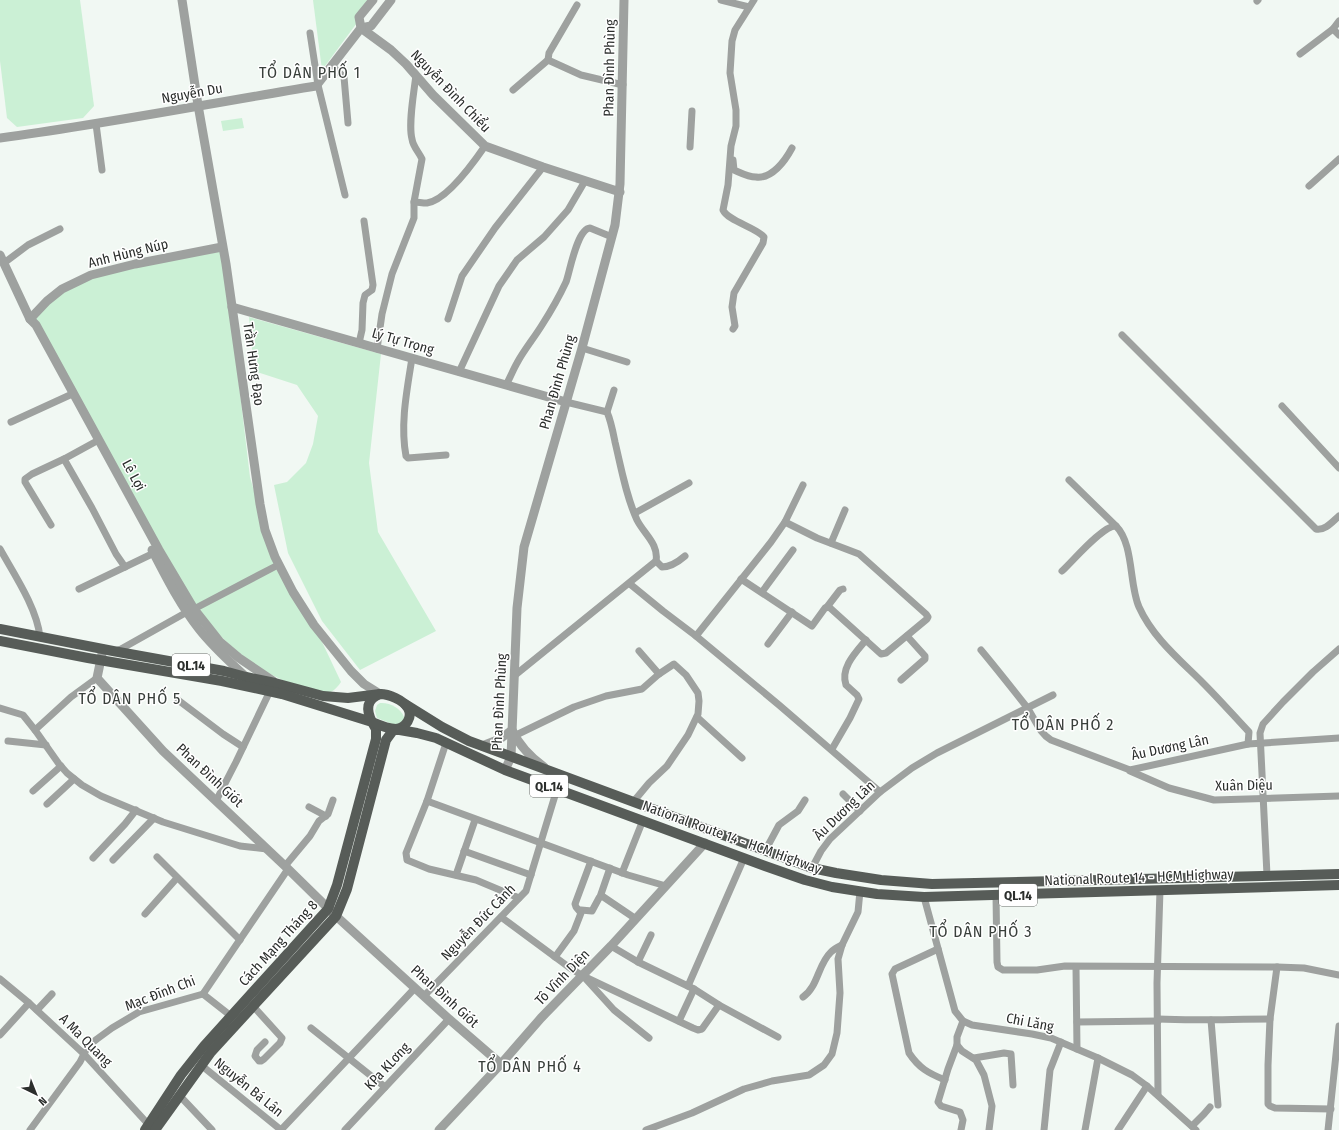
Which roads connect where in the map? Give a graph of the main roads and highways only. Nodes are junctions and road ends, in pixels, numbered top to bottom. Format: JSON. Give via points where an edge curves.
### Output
{"nodes":[{"id":1,"x":0,"y":629,"type":"edge"},
{"id":2,"x":0,"y":641,"type":"edge"},
{"id":3,"x":246,"y":677,"type":"junction"},
{"id":4,"x":269,"y":688,"type":"junction"},
{"id":5,"x":380,"y":694,"type":"junction"},
{"id":6,"x":405,"y":704,"type":"junction"},
{"id":7,"x":372,"y":722,"type":"junction"},
{"id":8,"x":394,"y":729,"type":"junction"},
{"id":9,"x":710,"y":830,"type":"junction"},
{"id":10,"x":705,"y":843,"type":"junction"},
{"id":11,"x":1339,"y":874,"type":"edge"},
{"id":12,"x":1111,"y":879,"type":"junction"},
{"id":13,"x":1339,"y":885,"type":"edge"},
{"id":14,"x":1110,"y":892,"type":"junction"},
{"id":15,"x":197,"y":1062,"type":"junction"},
{"id":16,"x":150,"y":1128,"type":"edge"}],
"edges":[{"from":1,"to":3,"type":"main road","number":"QL.14"},
{"from":2,"to":4,"type":"main road","number":"QL.14"},
{"from":3,"to":4,"type":"main road"},
{"from":3,"to":4,"type":"main road","number":"QL.14"},
{"from":4,"to":5,"type":"main road","number":"QL.14","via":[[336,698]]},
{"from":4,"to":7,"type":"main road","number":"QL.14"},
{"from":5,"to":6,"type":"main road","via":[[391,696]]},
{"from":5,"to":7,"type":"main road","via":[[368,704]]},
{"from":6,"to":8,"type":"main road","via":[[409,712],[408,721],[402,727]]},
{"from":6,"to":9,"type":"main road","name":"National Route 14 - HCM Highway","number":"QL.14","via":[[469,741]]},
{"from":7,"to":8,"type":"main road"},
{"from":7,"to":15,"type":"main road","name":"Cách Mạng Tháng 8","via":[[376,729],[376,740],[337,885],[328,909],[231,1016]]},
{"from":8,"to":10,"type":"main road","name":"National Route 14 - HCM Highway","number":"QL.14","via":[[417,733],[446,743],[505,770]]},
{"from":8,"to":15,"type":"main road","name":"Cách Mạng Tháng 8","via":[[386,740],[347,889],[336,916],[211,1052]]},
{"from":9,"to":10,"type":"main road"},
{"from":9,"to":12,"type":"main road","name":"National Route 14 - HCM Highway","number":"QL.14","via":[[812,868],[881,880],[932,884]]},
{"from":10,"to":14,"type":"main road","name":"National Route 14 - HCM Highway","number":"QL.14","via":[[805,880],[860,891],[924,898]]},
{"from":11,"to":12,"type":"main road","name":"National Route 14 - HCM Highway","number":"QL.14"},
{"from":12,"to":14,"type":"main road"},
{"from":13,"to":14,"type":"main road","name":"National Route 14 - HCM Highway","number":"QL.14"},
{"from":15,"to":16,"type":"main road","name":"Cách Mạng Tháng 8","via":[[179,1096]]},
{"from":15,"to":16,"type":"main road","name":"Cách Mạng Tháng 8","via":[[168,1093]]}]}
